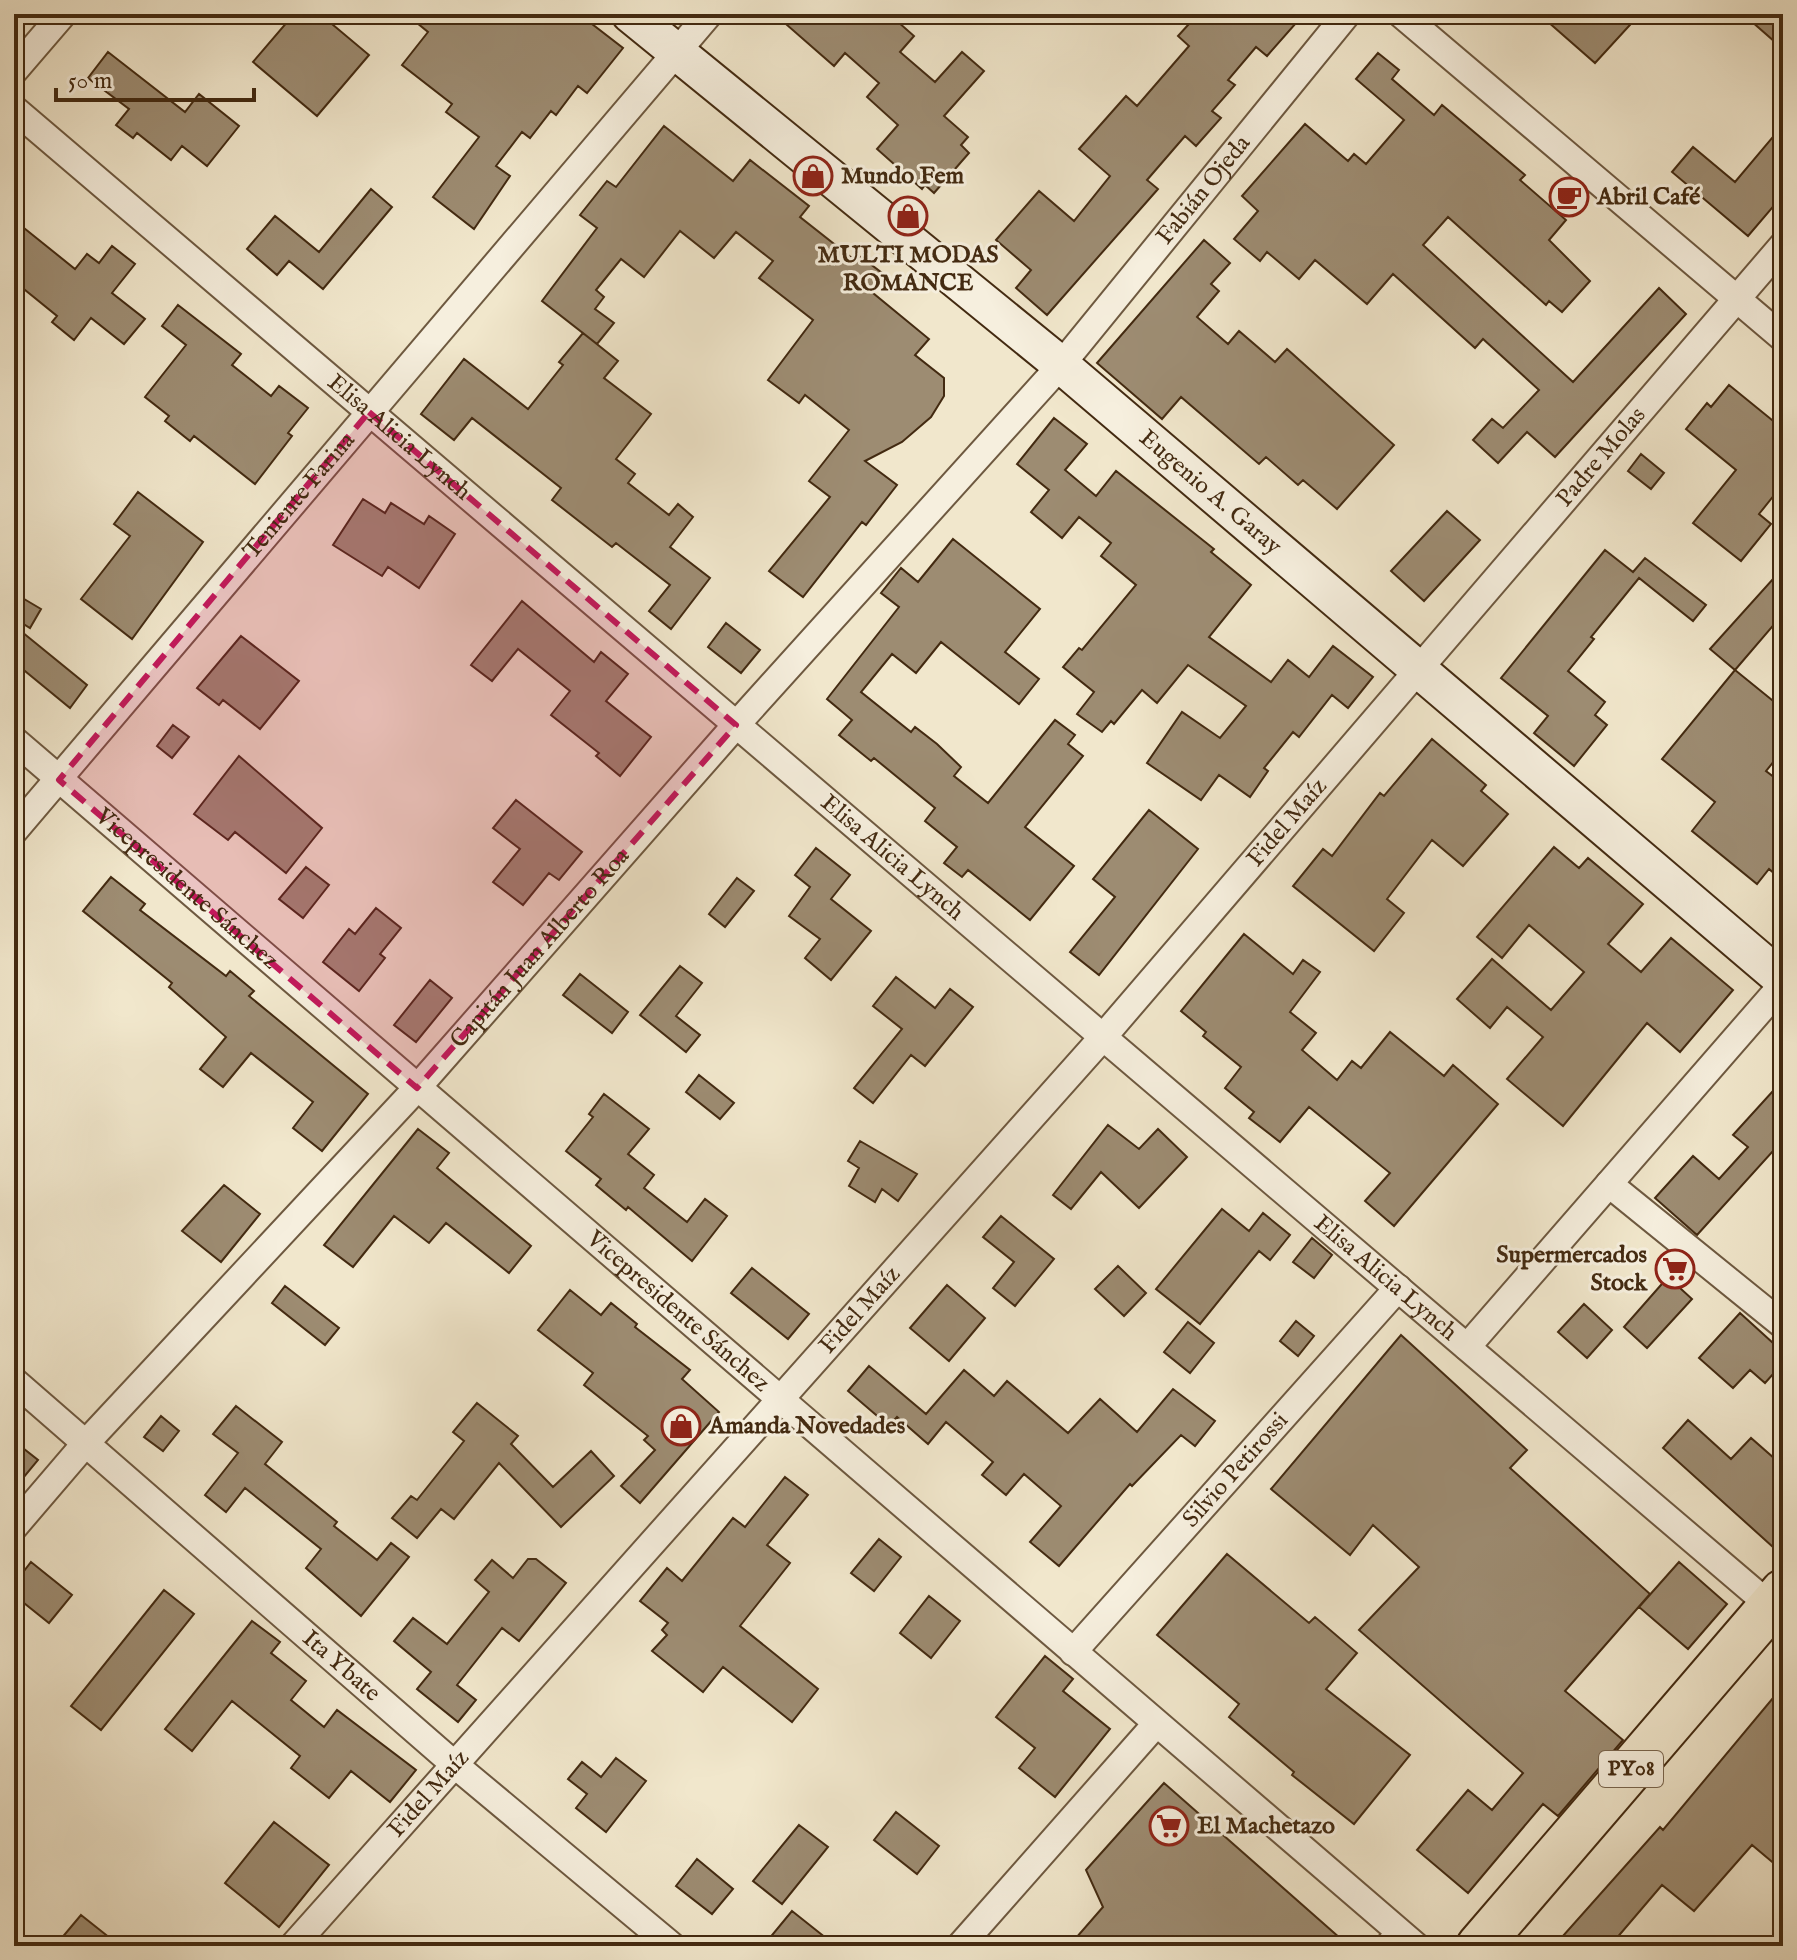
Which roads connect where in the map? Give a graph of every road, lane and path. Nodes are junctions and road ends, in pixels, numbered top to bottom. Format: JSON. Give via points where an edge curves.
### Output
{"nodes":[{"id":1,"x":63,"y":14,"type":"edge"},
{"id":2,"x":630,"y":14,"type":"edge"},
{"id":3,"x":709,"y":14,"type":"edge"},
{"id":4,"x":1347,"y":14,"type":"edge"},
{"id":5,"x":1401,"y":14,"type":"edge"},
{"id":6,"x":675,"y":53,"type":"junction"},
{"id":7,"x":14,"y":71,"type":"edge"},
{"id":8,"x":14,"y":109,"type":"edge"},
{"id":9,"x":1783,"y":245,"type":"edge"},
{"id":10,"x":1737,"y":297,"type":"junction"},
{"id":11,"x":1783,"y":338,"type":"edge"},
{"id":12,"x":1061,"y":365,"type":"junction"},
{"id":13,"x":369,"y":412,"type":"junction"},
{"id":14,"x":1418,"y":669,"type":"junction"},
{"id":15,"x":736,"y":725,"type":"junction"},
{"id":16,"x":14,"y":740,"type":"edge"},
{"id":17,"x":59,"y":780,"type":"junction"},
{"id":18,"x":14,"y":831,"type":"edge"},
{"id":19,"x":1783,"y":982,"type":"edge"},
{"id":20,"x":1103,"y":1037,"type":"junction"},
{"id":21,"x":417,"y":1088,"type":"junction"},
{"id":22,"x":1609,"y":1184,"type":"junction"},
{"id":23,"x":1398,"y":1288,"type":"junction"},
{"id":24,"x":1783,"y":1325,"type":"edge"},
{"id":25,"x":1467,"y":1347,"type":"junction"},
{"id":26,"x":14,"y":1381,"type":"edge"},
{"id":27,"x":778,"y":1400,"type":"junction"},
{"id":28,"x":85,"y":1444,"type":"junction"},
{"id":29,"x":14,"y":1527,"type":"edge"},
{"id":30,"x":1779,"y":1605,"type":"edge"},
{"id":31,"x":1073,"y":1652,"type":"junction"},
{"id":32,"x":1156,"y":1724,"type":"junction"},
{"id":33,"x":455,"y":1765,"type":"junction"},
{"id":34,"x":1387,"y":1937,"type":"edge"},
{"id":35,"x":293,"y":1946,"type":"edge"},
{"id":36,"x":672,"y":1946,"type":"edge"},
{"id":37,"x":960,"y":1946,"type":"edge"},
{"id":38,"x":1416,"y":1946,"type":"edge"},
{"id":39,"x":1479,"y":1946,"type":"edge"}],
"edges":[{"from":1,"to":7,"type":"street"},
{"from":2,"to":6,"type":"street","name":"Eugenio A. Garay"},
{"from":3,"to":6,"type":"street","name":"Teniente Farina"},
{"from":4,"to":12,"type":"street","name":"Fabián Ojeda"},
{"from":5,"to":10,"type":"street"},
{"from":6,"to":12,"type":"street","name":"Eugenio A. Garay"},
{"from":6,"to":13,"type":"street","name":"Teniente Farina"},
{"from":8,"to":13,"type":"street","name":"Elisa Alicia Lynch"},
{"from":9,"to":10,"type":"street","name":"Padre Molas"},
{"from":10,"to":11,"type":"street"},
{"from":10,"to":14,"type":"street","name":"Padre Molas"},
{"from":12,"to":14,"type":"street","name":"Eugenio A. Garay"},
{"from":12,"to":15,"type":"street","name":"Capitán Juan Alberto Roa"},
{"from":13,"to":15,"type":"street","name":"Elisa Alicia Lynch"},
{"from":13,"to":17,"type":"street","name":"Teniente Farina"},
{"from":14,"to":19,"type":"street","name":"Eugenio A. Garay"},
{"from":14,"to":20,"type":"street","name":"Fidel Maíz"},
{"from":15,"to":20,"type":"street","name":"Elisa Alicia Lynch"},
{"from":15,"to":21,"type":"street","name":"Capitán Juan Alberto Roa"},
{"from":16,"to":17,"type":"street","name":"Vicepresidente Sánchez"},
{"from":17,"to":18,"type":"street","name":"Teniente Farina"},
{"from":17,"to":21,"type":"street","name":"Vicepresidente Sánchez"},
{"from":19,"to":22,"type":"street"},
{"from":20,"to":23,"type":"street","name":"Elisa Alicia Lynch"},
{"from":20,"to":27,"type":"street","name":"Fidel Maíz"},
{"from":21,"to":27,"type":"street","name":"Vicepresidente Sánchez"},
{"from":21,"to":28,"type":"street","name":"Capitán Juan Alberto Roa"},
{"from":22,"to":24,"type":"street"},
{"from":22,"to":25,"type":"street"},
{"from":23,"to":25,"type":"street","name":"Elisa Alicia Lynch"},
{"from":23,"to":31,"type":"street","name":"Silvio Petirossi"},
{"from":25,"to":30,"type":"street","name":"Elisa Alicia Lynch"},
{"from":26,"to":28,"type":"street","name":"Ita Ybate"},
{"from":27,"to":31,"type":"street","name":"Vicepresidente Sánchez"},
{"from":27,"to":33,"type":"street","name":"Fidel Maíz"},
{"from":28,"to":29,"type":"street","name":"Capitán Juan Alberto Roa"},
{"from":28,"to":33,"type":"street","name":"Ita Ybate"},
{"from":30,"to":39,"type":"highway","number":"PY08"},
{"from":31,"to":32,"type":"street","name":"Vicepresidente Sánchez"},
{"from":32,"to":34,"type":"street","name":"Vicepresidente Sánchez"},
{"from":32,"to":37,"type":"street"},
{"from":33,"to":35,"type":"street","name":"Fidel Maíz"},
{"from":33,"to":36,"type":"street","name":"Ita Ybate"},
{"from":34,"to":38,"type":"street","name":"Vicepresidente Sánchez"}]}
